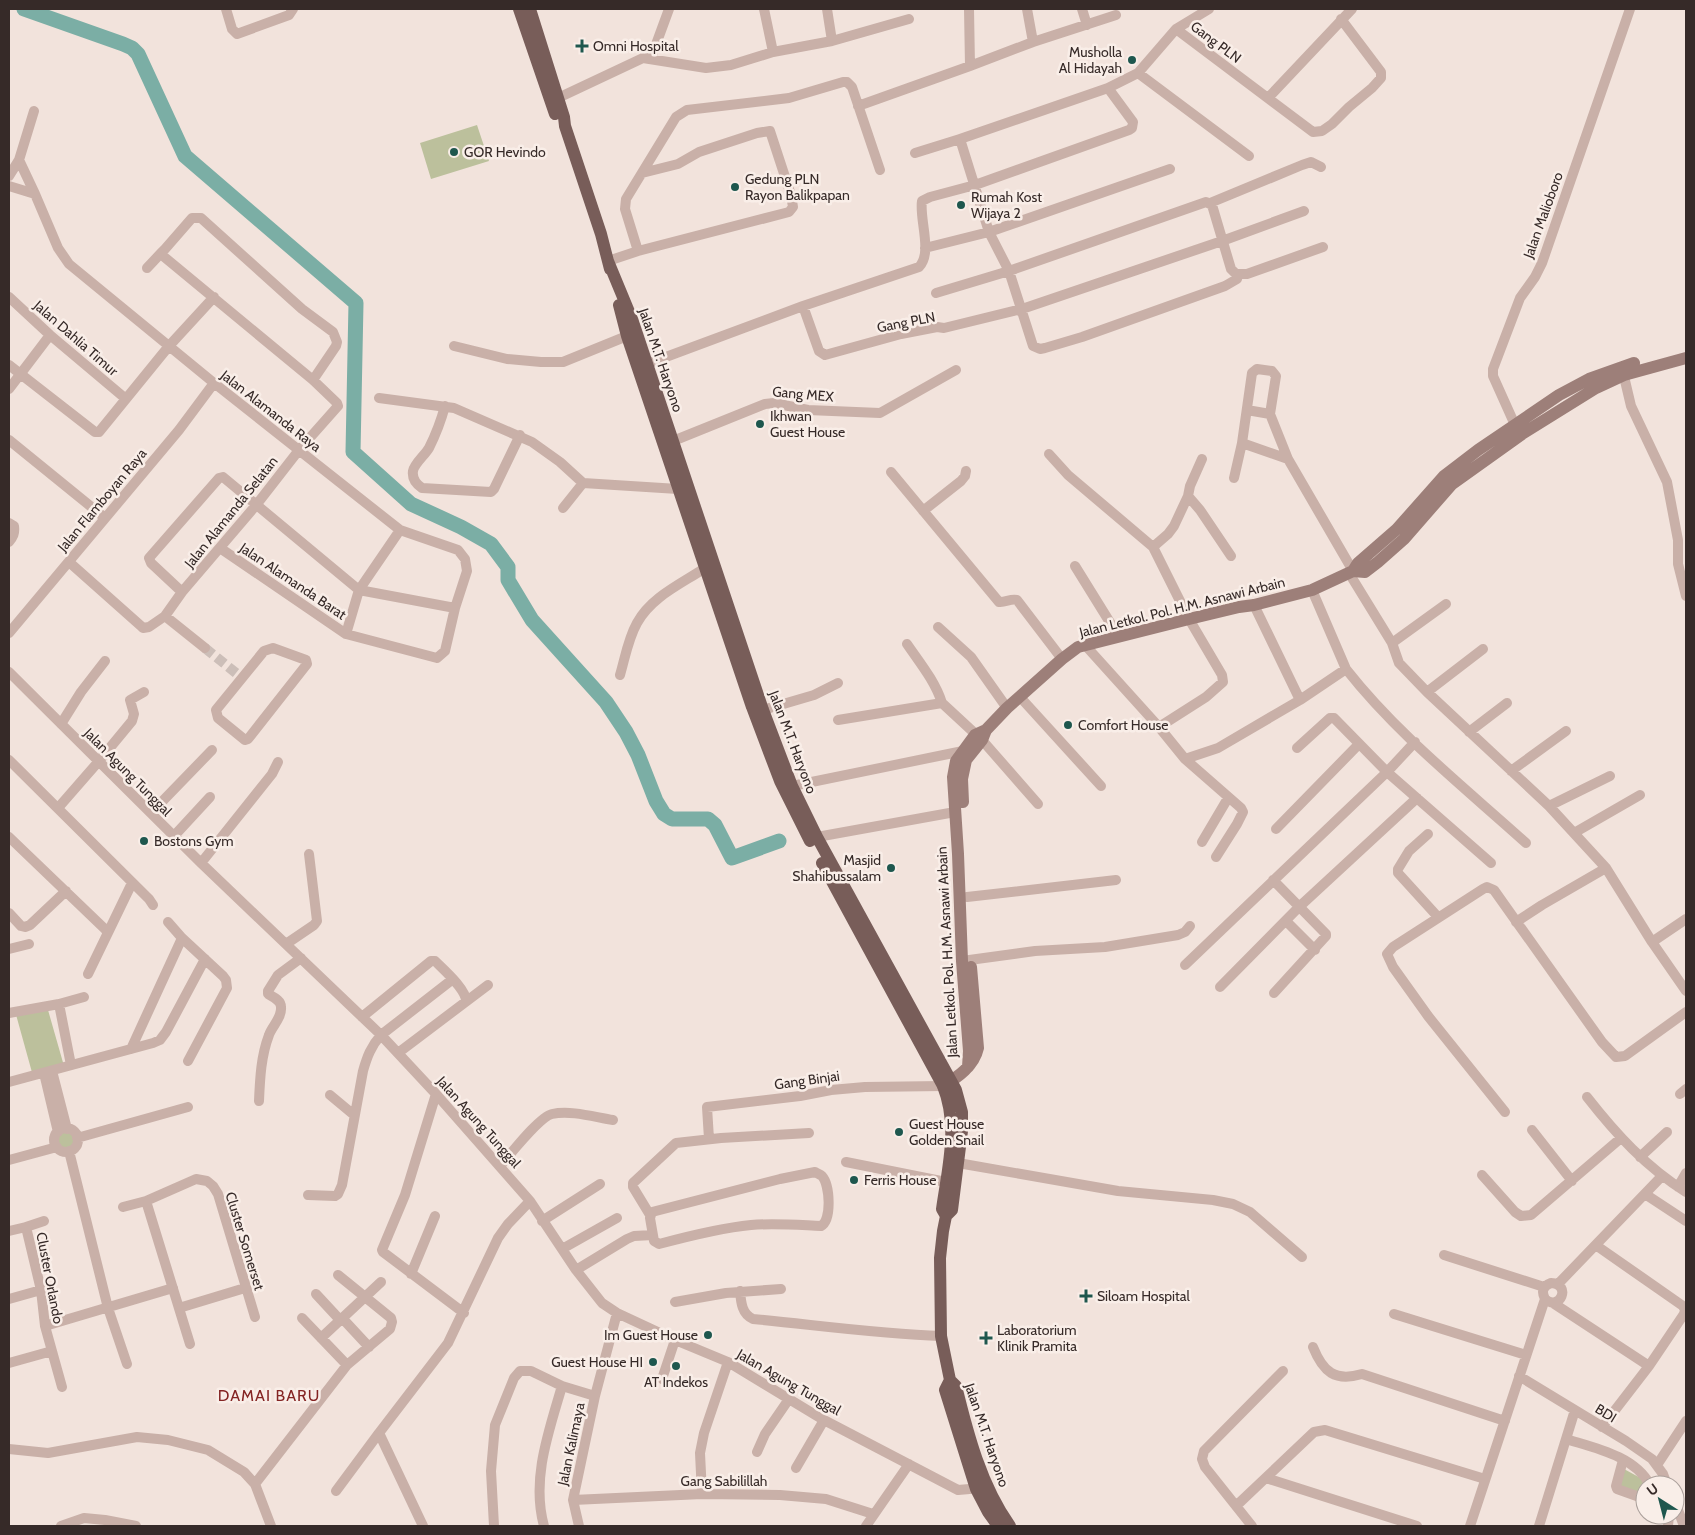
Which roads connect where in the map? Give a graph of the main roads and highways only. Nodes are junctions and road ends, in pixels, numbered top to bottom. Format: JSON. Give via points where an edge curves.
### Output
{"nodes":[{"id":1,"x":519,"y":9,"type":"edge"},
{"id":2,"x":530,"y":9,"type":"edge"},
{"id":3,"x":565,"y":126,"type":"junction"},
{"id":4,"x":608,"y":262,"type":"junction"},
{"id":5,"x":812,"y":833,"type":"junction"},
{"id":6,"x":947,"y":1083,"type":"junction"},
{"id":7,"x":946,"y":1216,"type":"junction"},
{"id":8,"x":982,"y":1488,"type":"junction"},
{"id":9,"x":998,"y":1526,"type":"edge"},
{"id":10,"x":1010,"y":1526,"type":"edge"}],
"edges":[{"from":1,"to":3,"type":"main road","name":"Jalan M.T. Haryono","via":[[554,112]]},
{"from":2,"to":3,"type":"main road","name":"Jalan M.T. Haryono"},
{"from":3,"to":4,"type":"main road","name":"Jalan M.T. Haryono"},
{"from":4,"to":5,"type":"main road","name":"Jalan M.T. Haryono","via":[[632,319],[763,710]]},
{"from":4,"to":5,"type":"main road","name":"Jalan M.T. Haryono","via":[[627,336],[754,714],[780,780]]},
{"from":5,"to":6,"type":"main road","name":"Jalan M.T. Haryono","via":[[920,1025]]},
{"from":6,"to":7,"type":"main road","name":"Jalan M.T. Haryono","via":[[952,1125],[942,1209]]},
{"from":6,"to":7,"type":"main road","name":"Jalan M.T. Haryono","via":[[960,1105],[962,1120],[952,1210]]},
{"from":7,"to":8,"type":"main road","name":"Jalan M.T. Haryono","via":[[940,1258],[942,1336],[950,1380],[956,1386],[983,1478]]},
{"from":8,"to":9,"type":"main road","name":"Jalan M.T. Haryono","via":[[988,1512]]},
{"from":8,"to":10,"type":"main road","name":"Jalan M.T. Haryono"}]}
